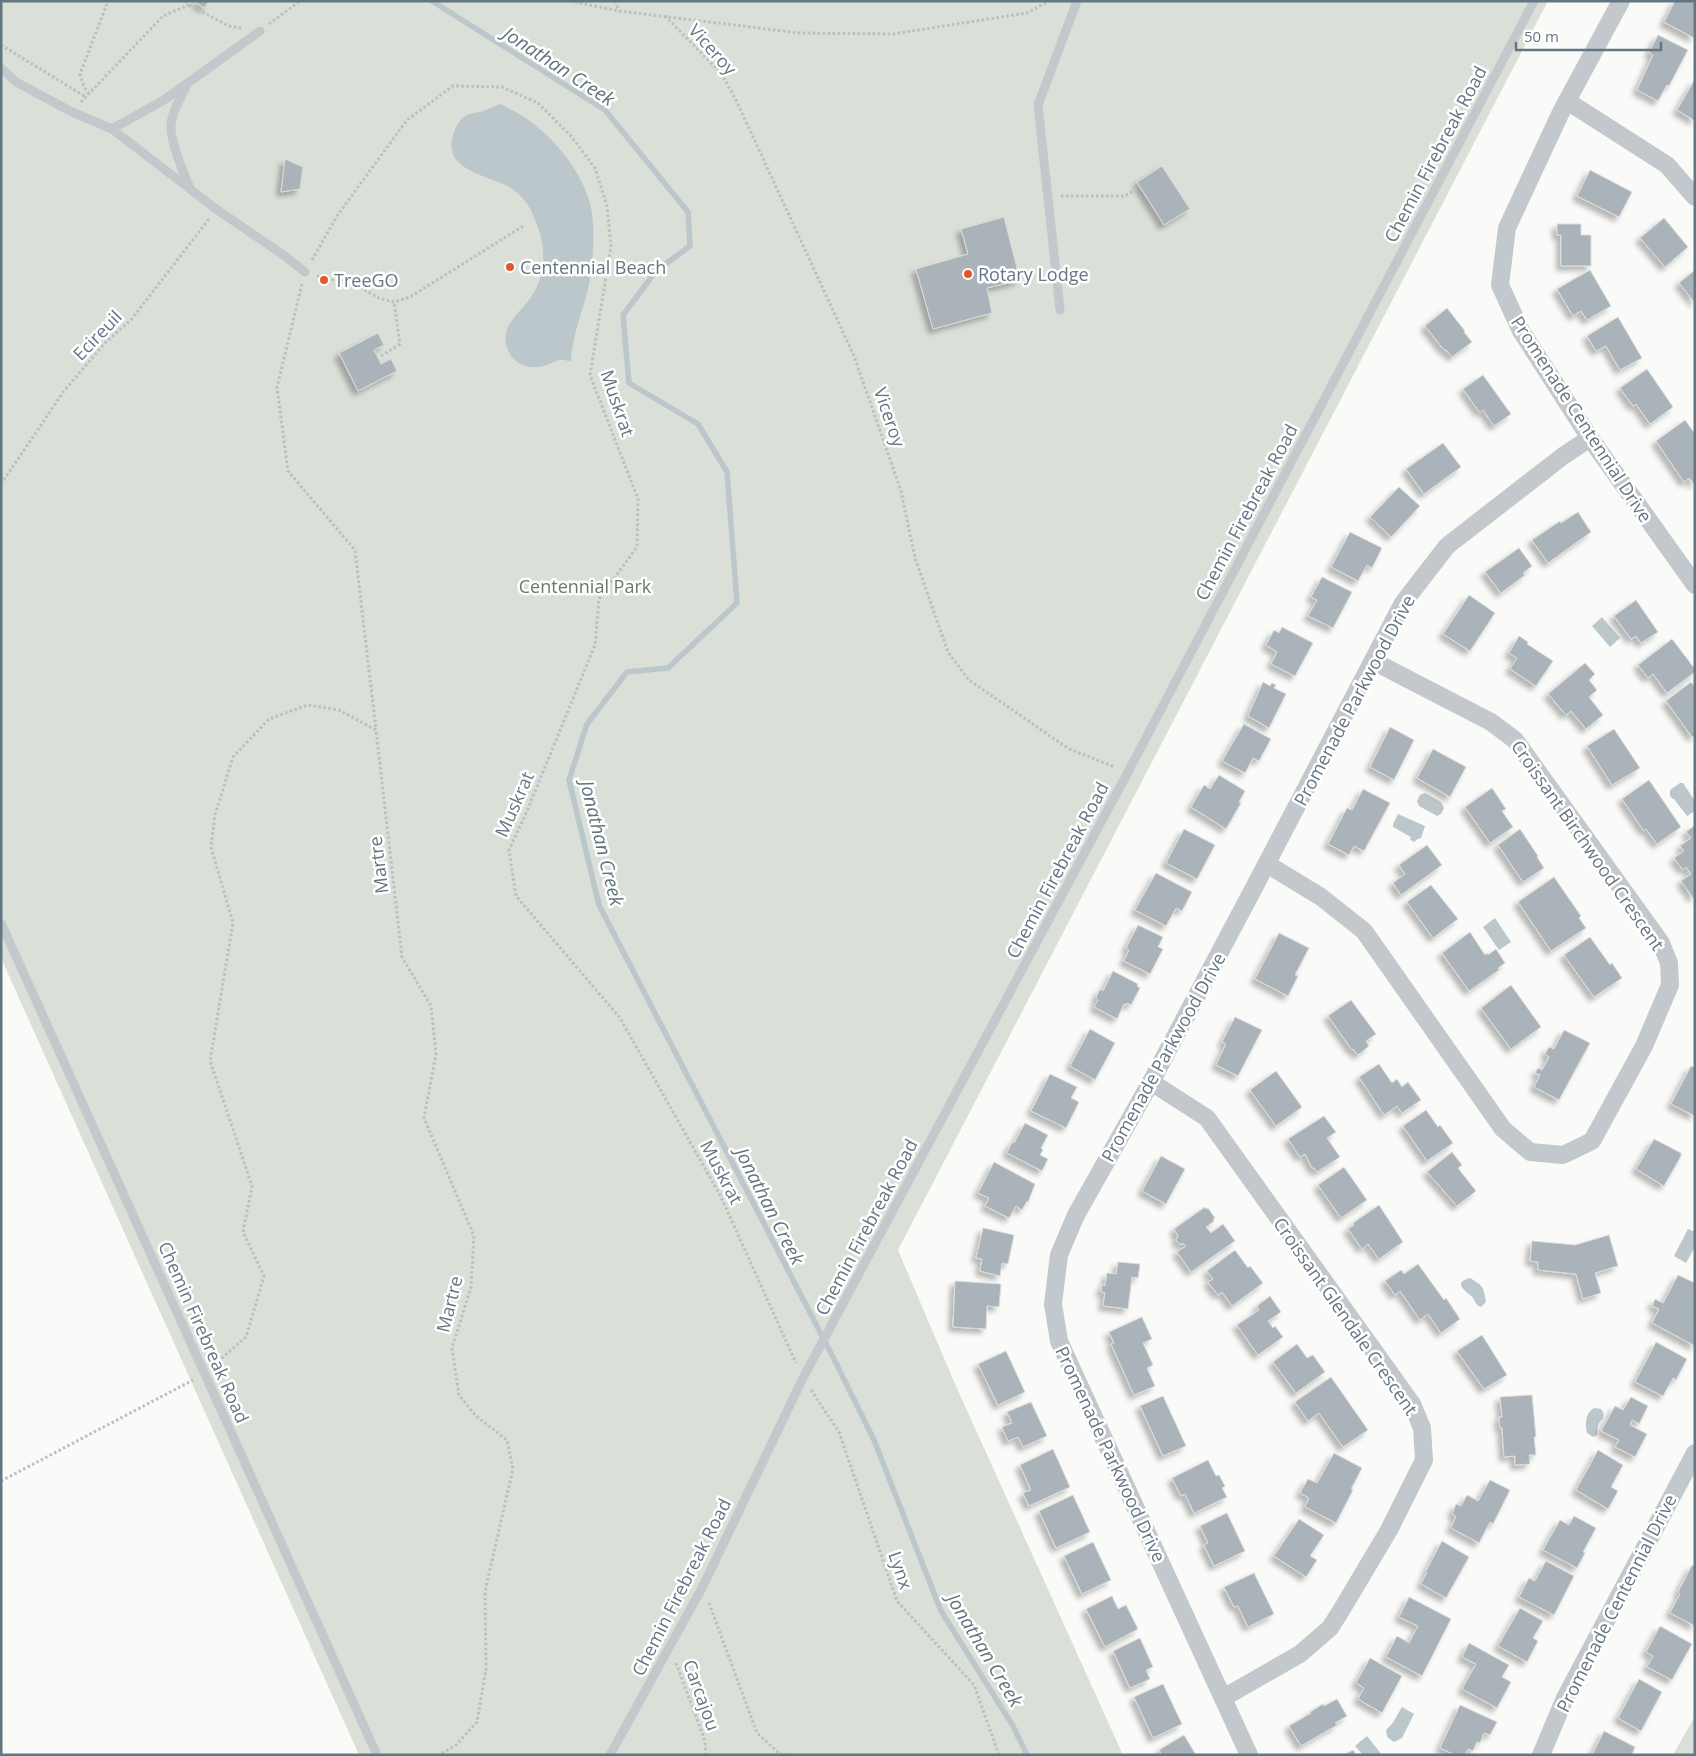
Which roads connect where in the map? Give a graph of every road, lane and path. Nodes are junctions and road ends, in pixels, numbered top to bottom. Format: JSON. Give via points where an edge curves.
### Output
{"nodes":[{"id":1,"x":108,"y":1,"type":"edge"},
{"id":2,"x":186,"y":1,"type":"edge"},
{"id":3,"x":300,"y":1,"type":"edge"},
{"id":4,"x":570,"y":1,"type":"edge"},
{"id":5,"x":615,"y":1,"type":"edge"},
{"id":6,"x":1049,"y":1,"type":"edge"},
{"id":7,"x":1077,"y":1,"type":"edge"},
{"id":8,"x":1534,"y":1,"type":"edge"},
{"id":9,"x":1621,"y":1,"type":"edge"},
{"id":10,"x":189,"y":5,"type":"junction"},
{"id":11,"x":619,"y":11,"type":"junction"},
{"id":12,"x":665,"y":16,"type":"junction"},
{"id":13,"x":260,"y":31,"type":"junction"},
{"id":14,"x":1,"y":46,"type":"edge"},
{"id":15,"x":1,"y":68,"type":"edge"},
{"id":16,"x":188,"y":83,"type":"junction"},
{"id":17,"x":87,"y":96,"type":"junction"},
{"id":18,"x":1567,"y":102,"type":"junction"},
{"id":19,"x":72,"y":112,"type":"junction"},
{"id":20,"x":112,"y":128,"type":"junction"},
{"id":21,"x":1140,"y":187,"type":"dead end"},
{"id":22,"x":190,"y":188,"type":"junction"},
{"id":23,"x":1048,"y":196,"type":"junction"},
{"id":24,"x":1695,"y":197,"type":"edge"},
{"id":25,"x":216,"y":209,"type":"junction"},
{"id":26,"x":525,"y":225,"type":"dead end"},
{"id":27,"x":305,"y":272,"type":"junction"},
{"id":28,"x":394,"y":302,"type":"junction"},
{"id":29,"x":1060,"y":310,"type":"dead end"},
{"id":30,"x":381,"y":356,"type":"dead end"},
{"id":31,"x":1590,"y":438,"type":"junction"},
{"id":32,"x":1,"y":484,"type":"edge"},
{"id":33,"x":1695,"y":585,"type":"edge"},
{"id":34,"x":1373,"y":661,"type":"junction"},
{"id":35,"x":376,"y":730,"type":"junction"},
{"id":36,"x":1128,"y":772,"type":"junction"},
{"id":37,"x":1267,"y":864,"type":"junction"},
{"id":38,"x":1,"y":924,"type":"edge"},
{"id":39,"x":1151,"y":1082,"type":"junction"},
{"id":40,"x":204,"y":1374,"type":"junction"},
{"id":41,"x":803,"y":1378,"type":"junction"},
{"id":42,"x":1695,"y":1453,"type":"edge"},
{"id":43,"x":1,"y":1481,"type":"edge"},
{"id":44,"x":703,"y":1586,"type":"junction"},
{"id":45,"x":670,"y":1646,"type":"junction"},
{"id":46,"x":1223,"y":1698,"type":"junction"},
{"id":47,"x":377,"y":1755,"type":"edge"},
{"id":48,"x":438,"y":1755,"type":"edge"},
{"id":49,"x":610,"y":1755,"type":"edge"},
{"id":50,"x":706,"y":1755,"type":"edge"},
{"id":51,"x":797,"y":1755,"type":"edge"},
{"id":52,"x":999,"y":1755,"type":"edge"},
{"id":53,"x":1249,"y":1755,"type":"edge"},
{"id":54,"x":1541,"y":1755,"type":"edge"}],
"edges":[{"from":1,"to":17,"type":"path","via":[[80,74]]},
{"from":2,"to":10,"type":"path"},
{"from":3,"to":13,"type":"path"},
{"from":4,"to":11,"type":"path"},
{"from":5,"to":11,"type":"path"},
{"from":6,"to":12,"type":"path","via":[[1027,13],[893,34],[800,33]]},
{"from":7,"to":23,"type":"lane","via":[[1038,105]]},
{"from":8,"to":36,"type":"lane","name":"Chemin Firebreak Road"},
{"from":9,"to":18,"type":"street","name":"Promenade Centennial Drive"},
{"from":10,"to":13,"type":"path","via":[[229,26]]},
{"from":10,"to":17,"type":"path","via":[[163,16]]},
{"from":11,"to":12,"type":"path"},
{"from":12,"to":36,"type":"path","name":"Viceroy","via":[[721,74],[736,100],[854,356],[901,491],[915,558],[948,652],[969,680],[1069,749]]},
{"from":13,"to":16,"type":"lane"},
{"from":14,"to":17,"type":"path"},
{"from":15,"to":19,"type":"lane","via":[[16,82]]},
{"from":16,"to":20,"type":"lane"},
{"from":16,"to":22,"type":"lane","via":[[171,125],[176,152]]},
{"from":17,"to":19,"type":"path"},
{"from":18,"to":24,"type":"street","via":[[1667,165]]},
{"from":18,"to":31,"type":"street","name":"Promenade Centennial Drive","via":[[1507,228],[1500,285],[1521,331]]},
{"from":19,"to":20,"type":"lane"},
{"from":20,"to":22,"type":"lane"},
{"from":21,"to":23,"type":"path","via":[[1125,196]]},
{"from":22,"to":25,"type":"lane"},
{"from":23,"to":29,"type":"lane"},
{"from":25,"to":27,"type":"lane"},
{"from":25,"to":32,"type":"path","name":"Ecireuil","via":[[131,320],[105,343],[64,391]]},
{"from":26,"to":28,"type":"path","via":[[410,297]]},
{"from":27,"to":28,"type":"path","via":[[351,282],[379,298]]},
{"from":27,"to":35,"type":"path","name":"Muskrat","via":[[278,387],[288,472],[355,550]]},
{"from":27,"to":41,"type":"path","name":"Muskrat","via":[[337,216],[407,120],[453,86],[502,87],[538,104],[571,136],[595,168],[607,206],[612,246],[590,375],[638,499],[637,547],[599,599],[595,645],[509,850],[516,896],[620,1018],[721,1198]]},
{"from":28,"to":30,"type":"path","via":[[400,344]]},
{"from":31,"to":33,"type":"street","name":"Promenade Centennial Drive"},
{"from":31,"to":34,"type":"street","name":"Promenade Parkwood Drive","via":[[1446,546],[1403,603]]},
{"from":34,"to":37,"type":"street","name":"Promenade Parkwood Drive"},
{"from":34,"to":37,"type":"street","name":"Croissant Birchwood Crescent","via":[[1491,722],[1515,740],[1660,943],[1669,963],[1670,985],[1644,1046],[1592,1141],[1563,1155],[1530,1152],[1503,1128],[1364,931],[1321,897]]},
{"from":35,"to":40,"type":"path","via":[[339,710],[308,705],[269,719],[233,757],[215,815],[211,847],[233,923],[210,1061],[252,1186],[243,1232],[264,1276],[246,1337]]},
{"from":35,"to":48,"type":"path","name":"Martre","via":[[402,957],[431,1006],[436,1054],[424,1118],[474,1236],[471,1287],[452,1348],[458,1395],[476,1416],[507,1440],[514,1469],[485,1591],[486,1669],[477,1722],[456,1745]]},
{"from":36,"to":41,"type":"lane","name":"Chemin Firebreak Road"},
{"from":37,"to":39,"type":"street","name":"Promenade Parkwood Drive"},
{"from":38,"to":40,"type":"lane","name":"Chemin Firebreak Road"},
{"from":39,"to":46,"type":"street","name":"Promenade Parkwood Drive","via":[[1076,1215],[1059,1255],[1053,1304],[1059,1341]]},
{"from":39,"to":46,"type":"street","name":"Croissant Glendale Crescent","via":[[1206,1118],[1412,1404],[1422,1428],[1424,1460],[1389,1530],[1330,1628],[1300,1654]]},
{"from":40,"to":43,"type":"path"},
{"from":40,"to":47,"type":"lane","name":"Chemin Firebreak Road"},
{"from":41,"to":44,"type":"lane","name":"Chemin Firebreak Road"},
{"from":41,"to":52,"type":"path","name":"Lynx","via":[[839,1432],[897,1601],[974,1685]]},
{"from":42,"to":54,"type":"street","name":"Promenade Centennial Drive","via":[[1565,1698]]},
{"from":44,"to":45,"type":"lane","name":"Chemin Firebreak Road"},
{"from":44,"to":51,"type":"path","via":[[757,1734],[780,1754]]},
{"from":45,"to":49,"type":"lane","name":"Chemin Firebreak Road"},
{"from":45,"to":50,"type":"path","name":"Carcajou"},
{"from":46,"to":53,"type":"street","name":"Promenade Parkwood Drive"}]}
